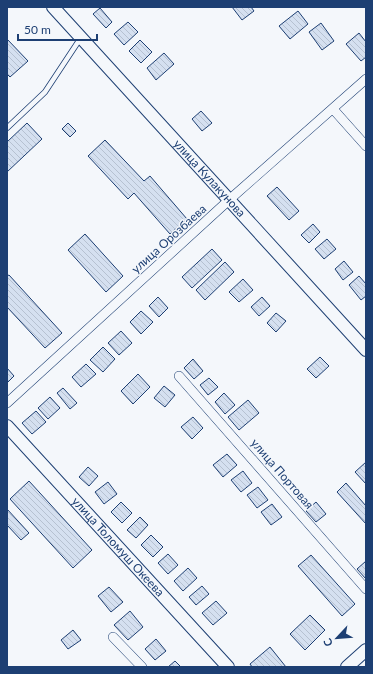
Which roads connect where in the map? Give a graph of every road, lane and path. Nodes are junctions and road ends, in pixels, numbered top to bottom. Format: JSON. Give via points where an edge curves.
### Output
{"nodes":[{"id":1,"x":53,"y":7,"type":"edge"},
{"id":2,"x":81,"y":37,"type":"junction"},
{"id":3,"x":366,"y":79,"type":"edge"},
{"id":4,"x":332,"y":109,"type":"junction"},
{"id":5,"x":7,"y":128,"type":"edge"},
{"id":6,"x":366,"y":146,"type":"edge"},
{"id":7,"x":229,"y":200,"type":"junction"},
{"id":8,"x":366,"y":350,"type":"edge"},
{"id":9,"x":179,"y":376,"type":"dead end"},
{"id":10,"x":7,"y":403,"type":"edge"},
{"id":11,"x":7,"y":426,"type":"edge"},
{"id":12,"x":366,"y":589,"type":"edge"},
{"id":13,"x":113,"y":637,"type":"dead end"},
{"id":14,"x":366,"y":650,"type":"edge"},
{"id":15,"x":142,"y":667,"type":"edge"},
{"id":16,"x":228,"y":667,"type":"edge"},
{"id":17,"x":347,"y":667,"type":"edge"}],
"edges":[{"from":1,"to":2,"type":"street","name":"улица Кулакунова"},
{"from":2,"to":5,"type":"lane","via":[[45,92]]},
{"from":2,"to":7,"type":"street","name":"улица Кулакунова"},
{"from":3,"to":4,"type":"street","name":"улица Орозбаева"},
{"from":4,"to":6,"type":"street"},
{"from":4,"to":7,"type":"street","name":"улица Орозбаева"},
{"from":7,"to":8,"type":"street","name":"улица Кулакунова"},
{"from":7,"to":10,"type":"street","name":"улица Орозбаева"},
{"from":9,"to":12,"type":"street","name":"улица Портовая"},
{"from":11,"to":16,"type":"street","name":"улица Толомуш Океева"},
{"from":13,"to":15,"type":"street"},
{"from":14,"to":17,"type":"street"}]}
